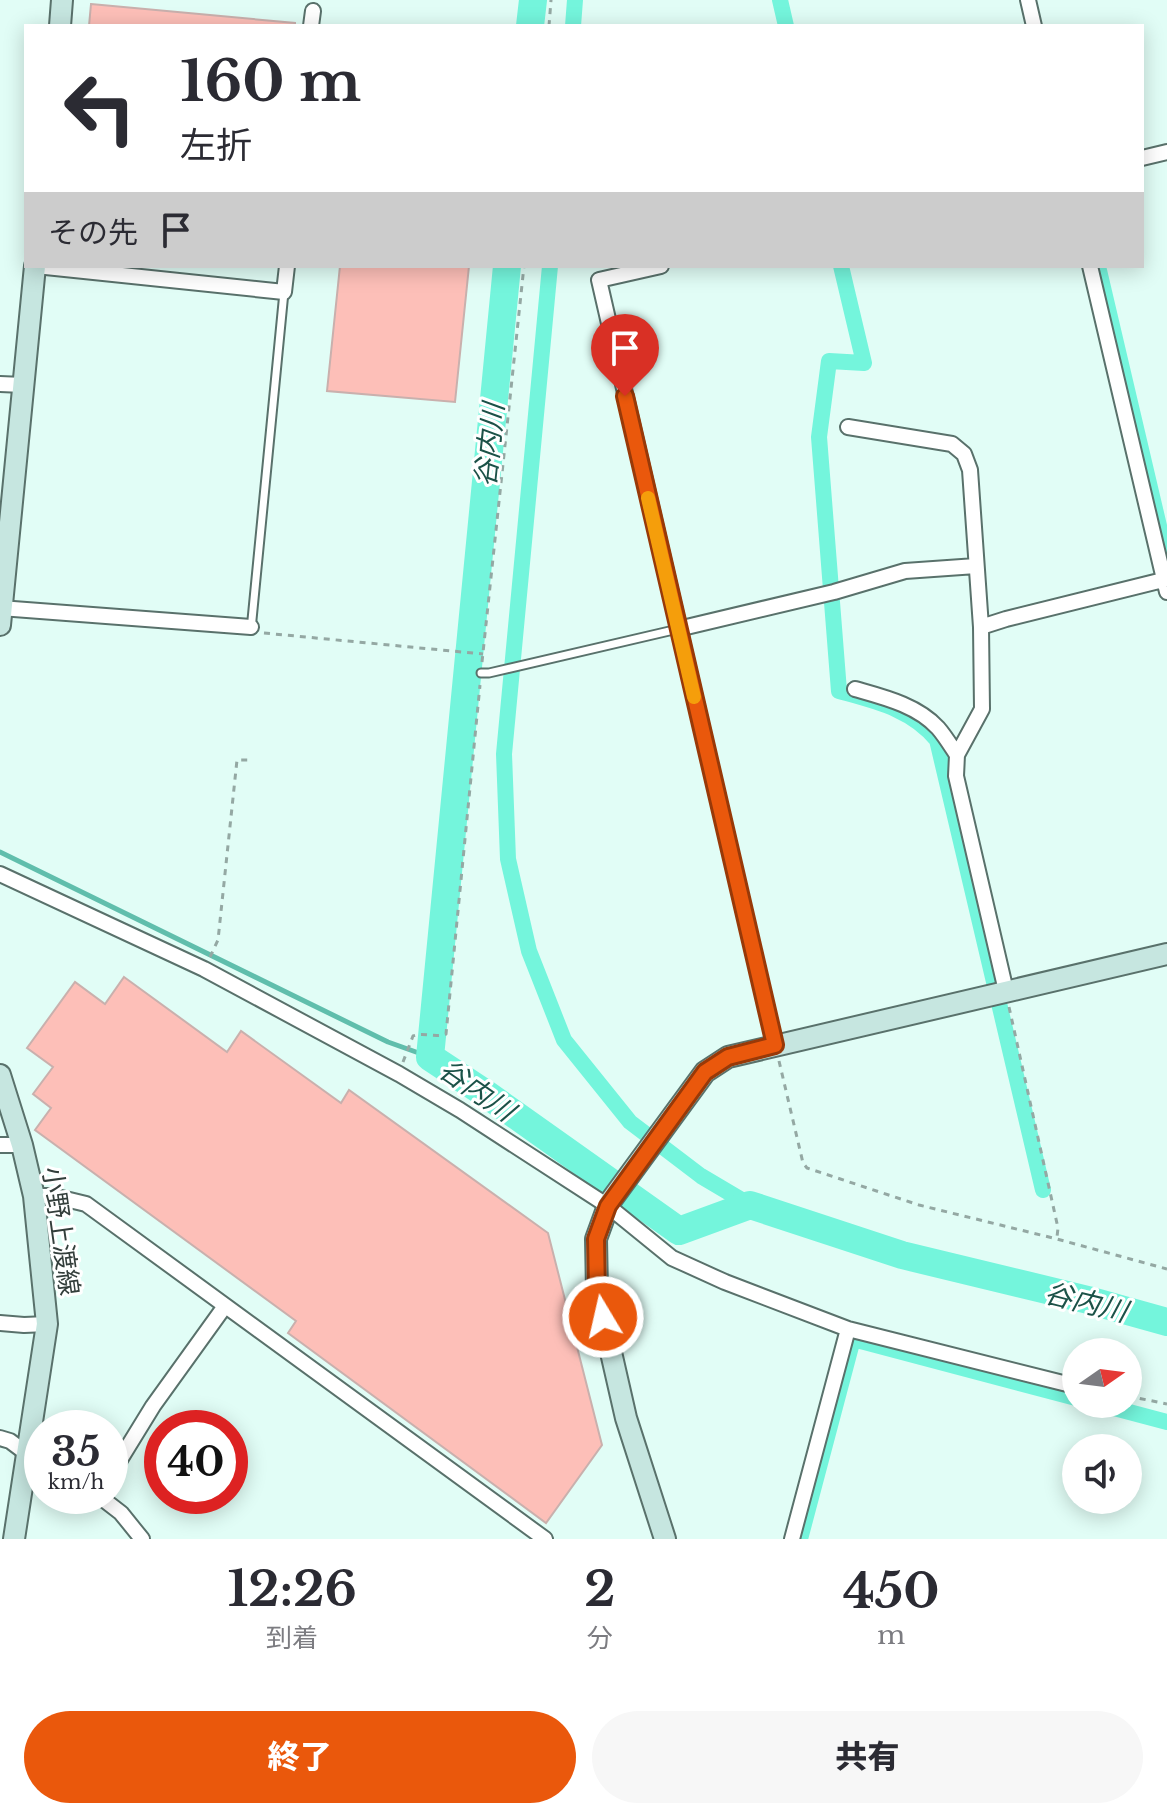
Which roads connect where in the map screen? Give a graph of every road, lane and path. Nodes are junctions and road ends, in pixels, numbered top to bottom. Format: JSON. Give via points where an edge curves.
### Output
{"nodes":[{"id":1,"x":62,"y":0,"type":"edge"},
{"id":2,"x":551,"y":0,"type":"edge"},
{"id":3,"x":1028,"y":0,"type":"edge"},
{"id":4,"x":60,"y":24,"type":"edge"},
{"id":5,"x":549,"y":24,"type":"edge"},
{"id":6,"x":1034,"y":24,"type":"edge"},
{"id":7,"x":1167,"y":152,"type":"edge"},
{"id":8,"x":1144,"y":158,"type":"edge"},
{"id":9,"x":36,"y":268,"type":"edge"},
{"id":10,"x":55,"y":268,"type":"edge"},
{"id":11,"x":287,"y":268,"type":"edge"},
{"id":12,"x":524,"y":268,"type":"edge"},
{"id":13,"x":652,"y":268,"type":"edge"},
{"id":14,"x":1090,"y":268,"type":"edge"},
{"id":15,"x":284,"y":292,"type":"junction"},
{"id":16,"x":0,"y":384,"type":"edge"},
{"id":17,"x":23,"y":385,"type":"junction"},
{"id":18,"x":848,"y":427,"type":"dead end"},
{"id":19,"x":976,"y":566,"type":"junction"},
{"id":20,"x":1166,"y":584,"type":"edge"},
{"id":21,"x":1,"y":613,"type":"edge"},
{"id":22,"x":981,"y":627,"type":"junction"},
{"id":23,"x":678,"y":629,"type":"junction"},
{"id":24,"x":251,"y":630,"type":"junction"},
{"id":25,"x":481,"y":654,"type":"junction"},
{"id":26,"x":481,"y":673,"type":"junction"},
{"id":27,"x":855,"y":689,"type":"dead end"},
{"id":28,"x":957,"y":755,"type":"junction"},
{"id":29,"x":251,"y":760,"type":"dead end"},
{"id":30,"x":0,"y":874,"type":"edge"},
{"id":31,"x":214,"y":948,"type":"dead end"},
{"id":32,"x":1167,"y":954,"type":"edge"},
{"id":33,"x":1006,"y":991,"type":"junction"},
{"id":34,"x":775,"y":1045,"type":"junction"},
{"id":35,"x":402,"y":1065,"type":"dead end"},
{"id":36,"x":0,"y":1075,"type":"edge"},
{"id":37,"x":0,"y":1145,"type":"edge"},
{"id":38,"x":22,"y":1145,"type":"junction"},
{"id":39,"x":34,"y":1196,"type":"junction"},
{"id":40,"x":610,"y":1203,"type":"junction"},
{"id":41,"x":1057,"y":1239,"type":"junction"},
{"id":42,"x":1167,"y":1269,"type":"edge"},
{"id":43,"x":225,"y":1306,"type":"junction"},
{"id":44,"x":0,"y":1323,"type":"edge"},
{"id":45,"x":47,"y":1324,"type":"junction"},
{"id":46,"x":848,"y":1329,"type":"junction"},
{"id":47,"x":1062,"y":1383,"type":"edge"},
{"id":48,"x":1142,"y":1399,"type":"edge"},
{"id":49,"x":1167,"y":1404,"type":"edge"},
{"id":50,"x":39,"y":1410,"type":"edge"},
{"id":51,"x":0,"y":1438,"type":"edge"},
{"id":52,"x":128,"y":1447,"type":"edge"},
{"id":53,"x":24,"y":1452,"type":"edge"},
{"id":54,"x":24,"y":1501,"type":"edge"},
{"id":55,"x":122,"y":1514,"type":"edge"},
{"id":56,"x":14,"y":1539,"type":"edge"},
{"id":57,"x":142,"y":1539,"type":"edge"},
{"id":58,"x":545,"y":1539,"type":"edge"},
{"id":59,"x":665,"y":1539,"type":"edge"},
{"id":60,"x":792,"y":1539,"type":"edge"}],
"edges":[{"from":1,"to":4,"type":"street"},
{"from":2,"to":5,"type":"path"},
{"from":3,"to":6,"type":"street"},
{"from":7,"to":8,"type":"street"},
{"from":9,"to":17,"type":"street"},
{"from":10,"to":15,"type":"street"},
{"from":11,"to":15,"type":"street"},
{"from":12,"to":25,"type":"path"},
{"from":13,"to":23,"type":"street","via":[[599,280]]},
{"from":14,"to":20,"type":"street"},
{"from":15,"to":24,"type":"lane"},
{"from":16,"to":17,"type":"street"},
{"from":17,"to":21,"type":"street"},
{"from":18,"to":19,"type":"street","via":[[952,444],[964,454],[970,470]]},
{"from":19,"to":22,"type":"street"},
{"from":19,"to":23,"type":"street","via":[[905,571]]},
{"from":20,"to":22,"type":"street"},
{"from":21,"to":24,"type":"street"},
{"from":22,"to":28,"type":"street","via":[[982,709]]},
{"from":23,"to":26,"type":"lane"},
{"from":23,"to":34,"type":"street"},
{"from":24,"to":25,"type":"path"},
{"from":25,"to":26,"type":"path"},
{"from":26,"to":35,"type":"path","via":[[446,1034],[413,1036]]},
{"from":27,"to":28,"type":"street","via":[[920,713]]},
{"from":28,"to":33,"type":"street","via":[[956,776]]},
{"from":29,"to":31,"type":"path","via":[[237,760]]},
{"from":30,"to":40,"type":"street","via":[[204,969],[385,1066]]},
{"from":32,"to":33,"type":"street"},
{"from":33,"to":34,"type":"street"},
{"from":33,"to":41,"type":"path"},
{"from":34,"to":40,"type":"street","via":[[728,1057],[705,1072]]},
{"from":34,"to":41,"type":"path","via":[[807,1168],[919,1205]]},
{"from":36,"to":38,"type":"street","name":"小野上渡線"},
{"from":37,"to":38,"type":"street"},
{"from":38,"to":39,"type":"street","name":"小野上渡線"},
{"from":39,"to":43,"type":"street","via":[[86,1204]]},
{"from":39,"to":45,"type":"street","name":"小野上渡線"},
{"from":40,"to":46,"type":"street","via":[[672,1258]]},
{"from":40,"to":59,"type":"street","via":[[596,1239],[597,1291],[626,1418]]},
{"from":41,"to":42,"type":"path"},
{"from":43,"to":52,"type":"street"},
{"from":43,"to":58,"type":"street"},
{"from":44,"to":45,"type":"street"},
{"from":45,"to":50,"type":"street","name":"小野上渡線"},
{"from":46,"to":47,"type":"street"},
{"from":46,"to":60,"type":"street"},
{"from":48,"to":49,"type":"path"},
{"from":51,"to":53,"type":"street"},
{"from":54,"to":56,"type":"street","name":"小野上渡線"},
{"from":55,"to":57,"type":"street"}]}
